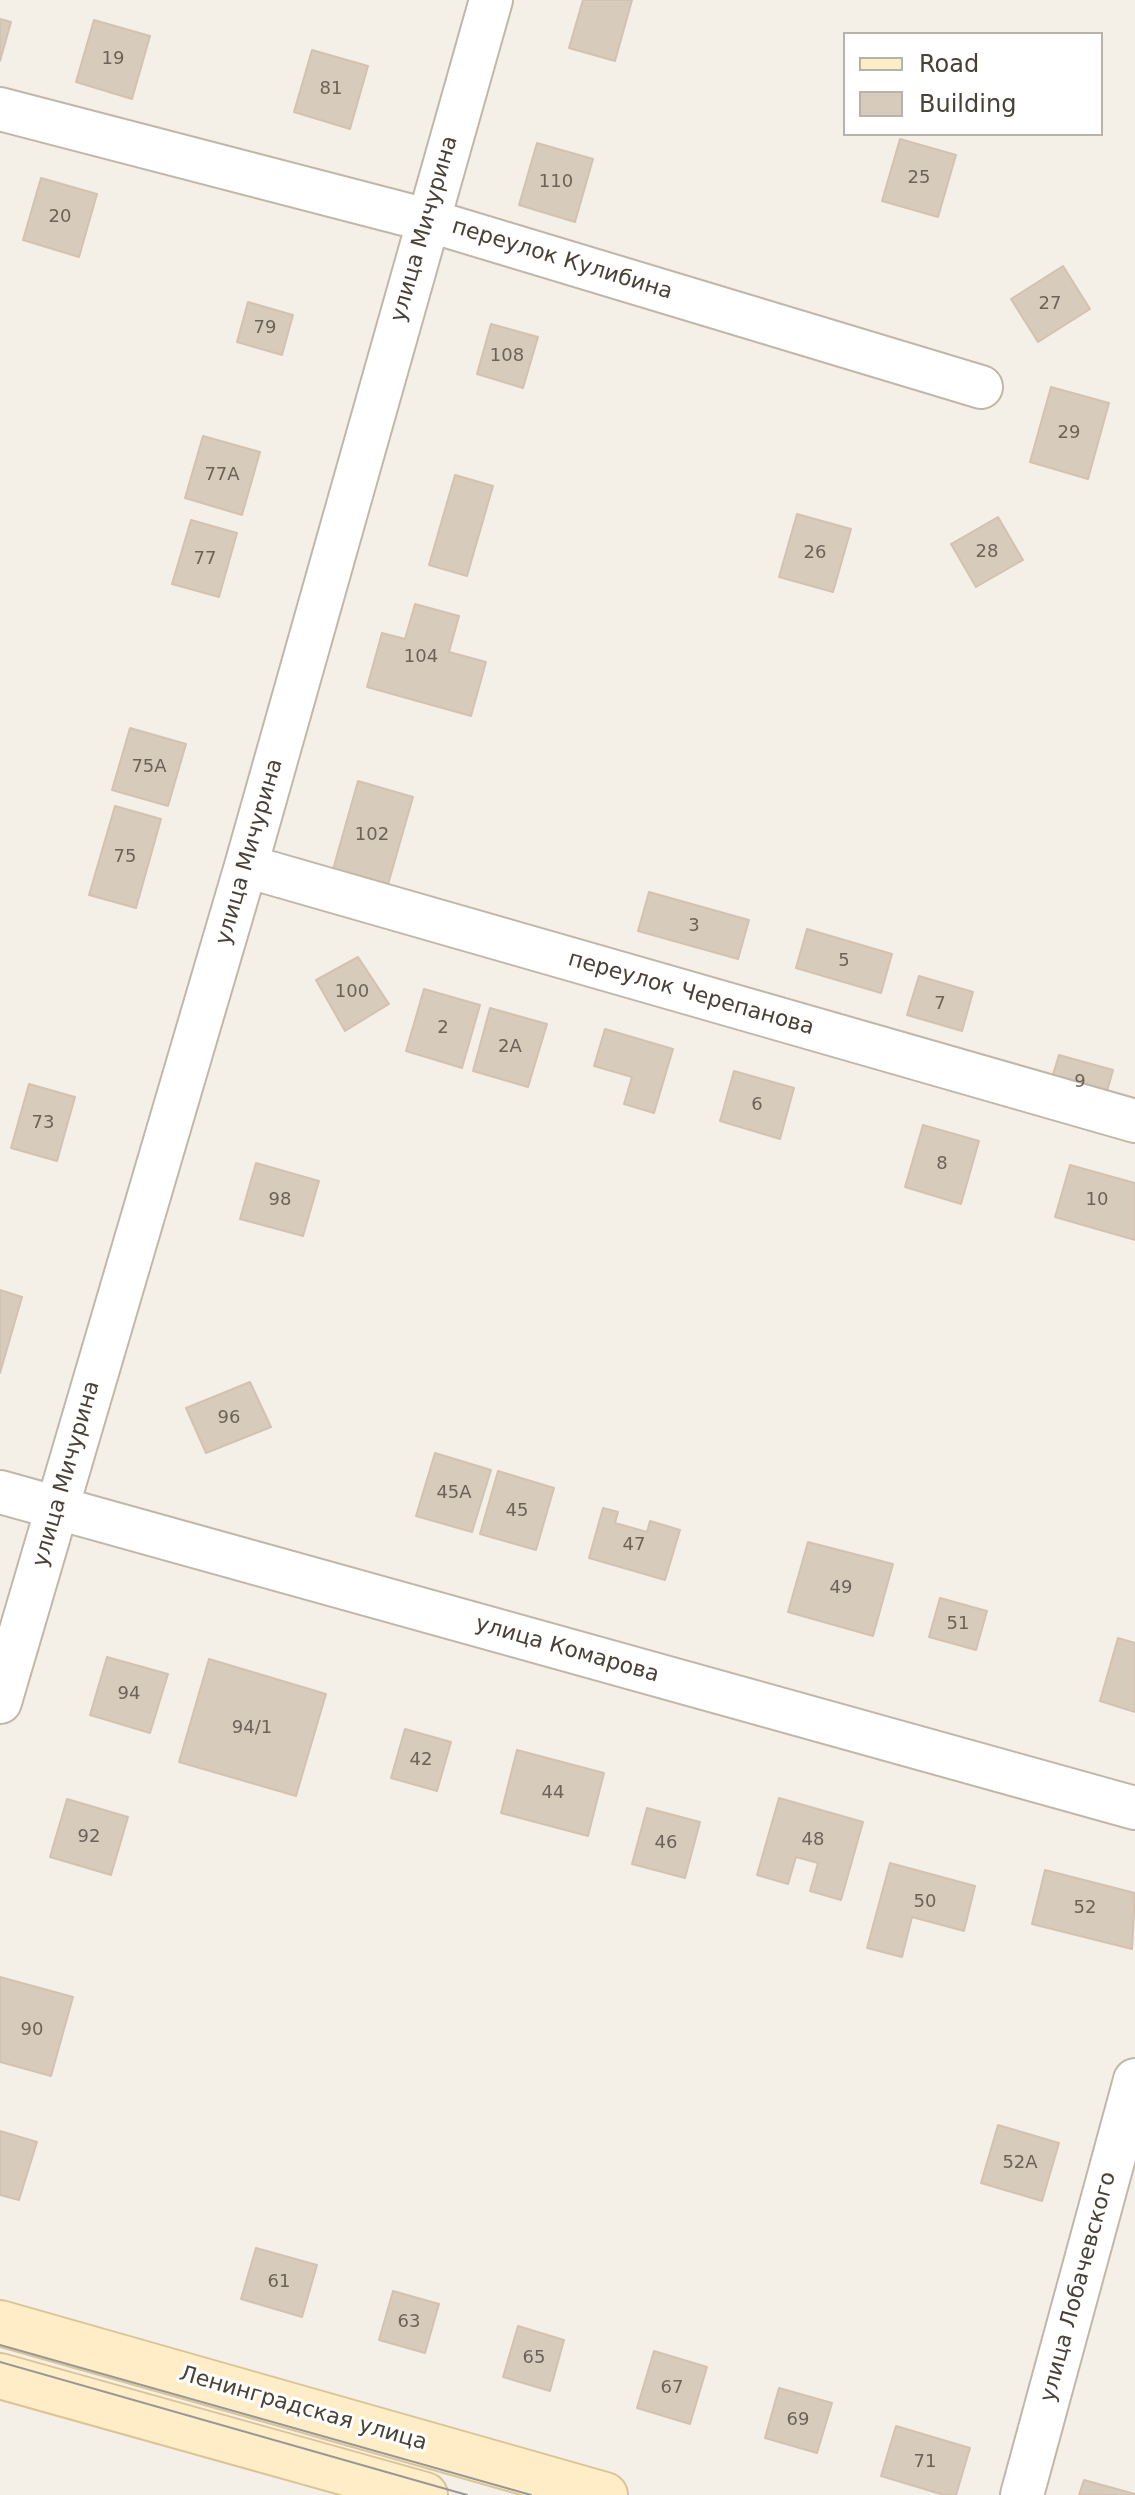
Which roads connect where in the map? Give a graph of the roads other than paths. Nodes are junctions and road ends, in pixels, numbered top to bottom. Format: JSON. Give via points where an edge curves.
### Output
{"nodes":[{"id":1,"x":491,"y":0,"type":"edge"},
{"id":2,"x":0,"y":109,"type":"edge"},
{"id":3,"x":427,"y":220,"type":"junction"},
{"id":4,"x":981,"y":387,"type":"dead end"},
{"id":5,"x":246,"y":866,"type":"junction"},
{"id":6,"x":1135,"y":1121,"type":"edge"},
{"id":7,"x":0,"y":1492,"type":"edge"},
{"id":8,"x":56,"y":1508,"type":"junction"},
{"id":9,"x":0,"y":1702,"type":"edge"},
{"id":10,"x":1135,"y":1808,"type":"edge"},
{"id":11,"x":1135,"y":2080,"type":"edge"},
{"id":12,"x":0,"y":2323,"type":"edge"},
{"id":13,"x":0,"y":2376,"type":"edge"},
{"id":14,"x":425,"y":2495,"type":"edge"},
{"id":15,"x":605,"y":2495,"type":"edge"},
{"id":16,"x":1022,"y":2495,"type":"edge"}],
"edges":[{"from":1,"to":3,"type":"street","name":"улица Мичурина"},
{"from":2,"to":3,"type":"street","name":"переулок Кулибина"},
{"from":3,"to":4,"type":"street","name":"переулок Кулибина"},
{"from":3,"to":5,"type":"street","name":"улица Мичурина"},
{"from":5,"to":6,"type":"street","name":"переулок Черепанова"},
{"from":5,"to":8,"type":"street","name":"улица Мичурина"},
{"from":7,"to":8,"type":"street","name":"улица Комарова"},
{"from":8,"to":9,"type":"street","name":"улица Мичурина"},
{"from":8,"to":10,"type":"street","name":"улица Комарова"},
{"from":11,"to":16,"type":"street","name":"улица Лобачевского"},
{"from":12,"to":15,"type":"main road","name":"Ленинградская улица"},
{"from":13,"to":14,"type":"main road"}]}
